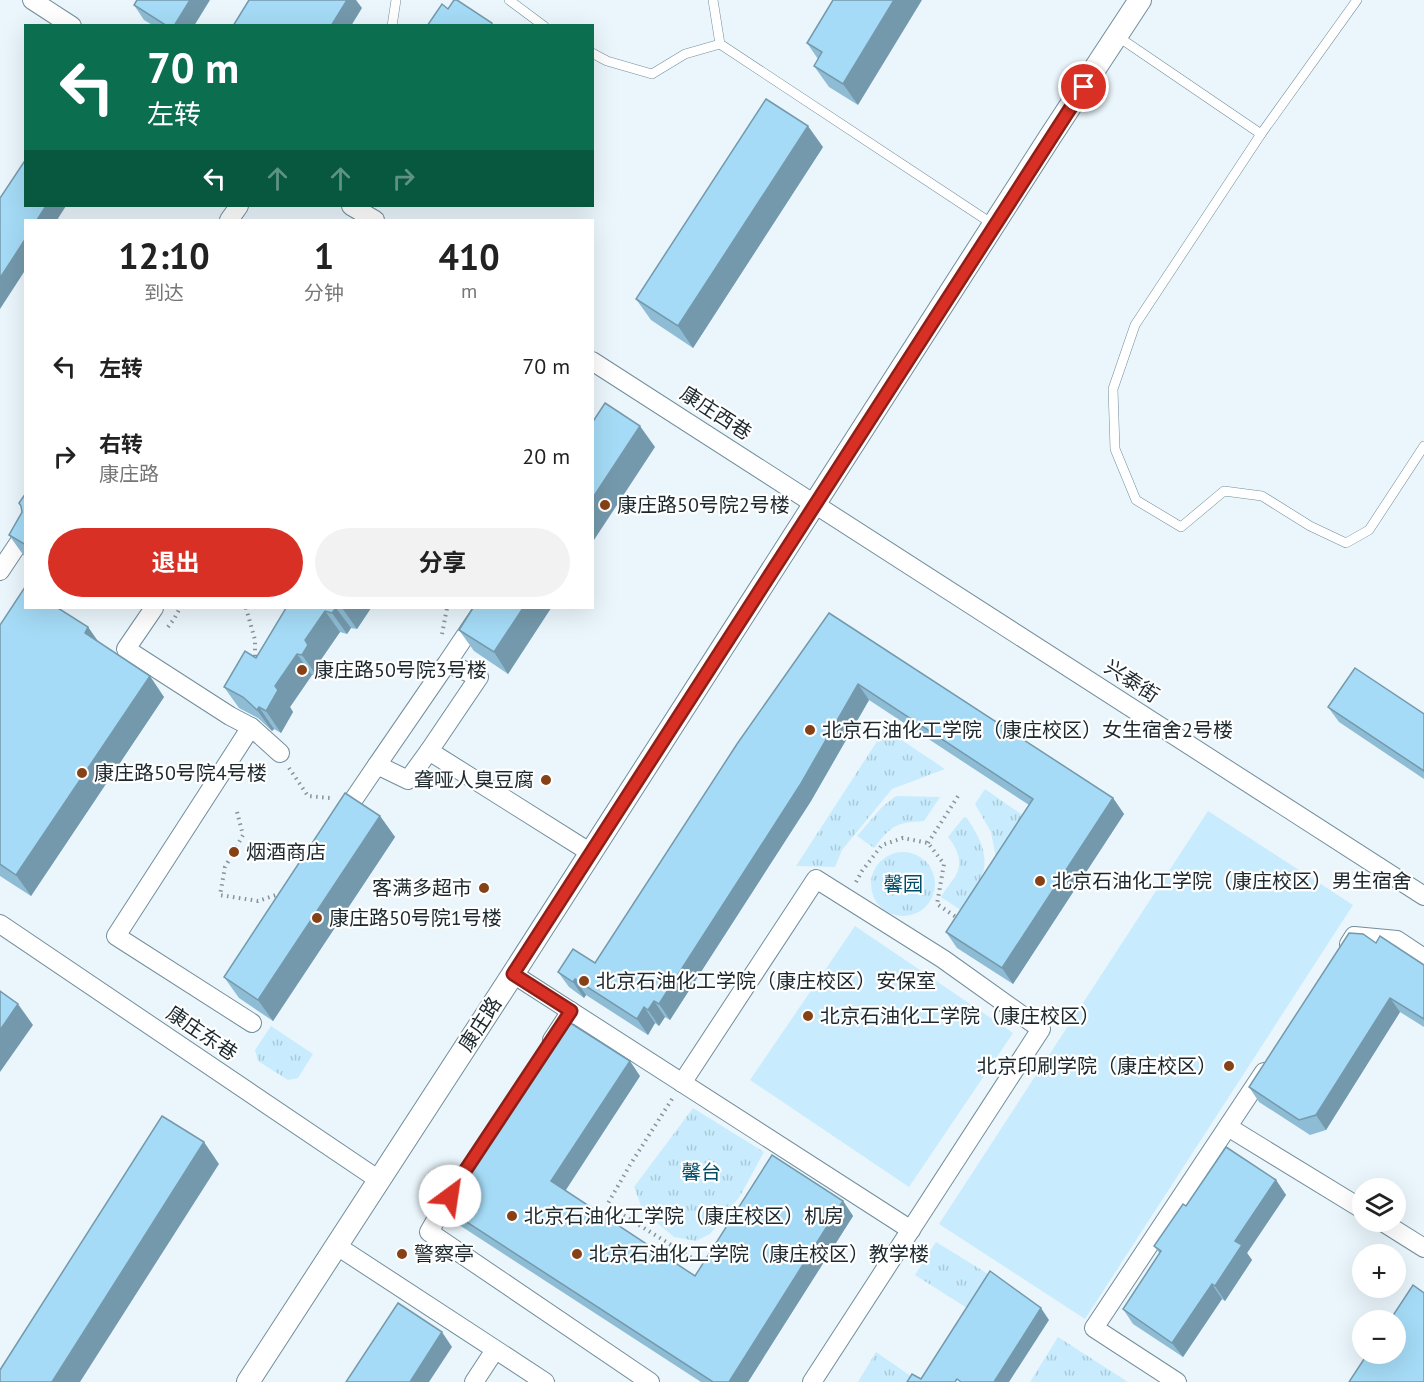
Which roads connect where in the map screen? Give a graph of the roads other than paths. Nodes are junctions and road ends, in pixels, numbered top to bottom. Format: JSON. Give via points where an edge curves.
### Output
{"nodes":[{"id":1,"x":32,"y":0,"type":"edge"},
{"id":2,"x":396,"y":0,"type":"edge"},
{"id":3,"x":509,"y":0,"type":"edge"},
{"id":4,"x":713,"y":0,"type":"edge"},
{"id":5,"x":1140,"y":0,"type":"edge"},
{"id":6,"x":1357,"y":0,"type":"edge"},
{"id":7,"x":69,"y":24,"type":"edge"},
{"id":8,"x":393,"y":24,"type":"edge"},
{"id":9,"x":541,"y":24,"type":"edge"},
{"id":10,"x":1117,"y":36,"type":"junction"},
{"id":11,"x":720,"y":44,"type":"junction"},
{"id":12,"x":594,"y":54,"type":"edge"},
{"id":13,"x":1261,"y":134,"type":"junction"},
{"id":14,"x":353,"y":207,"type":"edge"},
{"id":15,"x":373,"y":219,"type":"edge"},
{"id":16,"x":994,"y":225,"type":"junction"},
{"id":17,"x":594,"y":362,"type":"edge"},
{"id":18,"x":1424,"y":446,"type":"edge"},
{"id":19,"x":815,"y":504,"type":"junction"},
{"id":20,"x":24,"y":535,"type":"edge"},
{"id":21,"x":0,"y":571,"type":"edge"},
{"id":22,"x":153,"y":609,"type":"edge"},
{"id":23,"x":483,"y":609,"type":"edge"},
{"id":24,"x":447,"y":663,"type":"junction"},
{"id":25,"x":251,"y":727,"type":"junction"},
{"id":26,"x":429,"y":751,"type":"junction"},
{"id":27,"x":280,"y":753,"type":"road end"},
{"id":28,"x":377,"y":765,"type":"junction"},
{"id":29,"x":334,"y":830,"type":"edge"},
{"id":30,"x":591,"y":853,"type":"junction"},
{"id":31,"x":1424,"y":896,"type":"edge"},
{"id":32,"x":0,"y":924,"type":"edge"},
{"id":33,"x":1341,"y":955,"type":"edge"},
{"id":34,"x":1424,"y":958,"type":"edge"},
{"id":35,"x":513,"y":974,"type":"junction"},
{"id":36,"x":571,"y":1011,"type":"junction"},
{"id":37,"x":252,"y":1023,"type":"edge"},
{"id":38,"x":545,"y":1050,"type":"edge"},
{"id":39,"x":1272,"y":1060,"type":"edge"},
{"id":40,"x":682,"y":1083,"type":"junction"},
{"id":41,"x":1228,"y":1126,"type":"junction"},
{"id":42,"x":461,"y":1177,"type":"edge"},
{"id":43,"x":379,"y":1180,"type":"junction"},
{"id":44,"x":1352,"y":1203,"type":"edge"},
{"id":45,"x":911,"y":1230,"type":"junction"},
{"id":46,"x":1399,"y":1232,"type":"edge"},
{"id":47,"x":337,"y":1246,"type":"junction"},
{"id":48,"x":1424,"y":1248,"type":"edge"},
{"id":49,"x":495,"y":1350,"type":"junction"},
{"id":50,"x":248,"y":1382,"type":"edge"},
{"id":51,"x":474,"y":1382,"type":"edge"},
{"id":52,"x":545,"y":1382,"type":"edge"},
{"id":53,"x":650,"y":1382,"type":"edge"},
{"id":54,"x":812,"y":1382,"type":"edge"},
{"id":55,"x":1177,"y":1382,"type":"edge"}],
"edges":[{"from":1,"to":7,"type":"street"},
{"from":2,"to":8,"type":"lane"},
{"from":3,"to":9,"type":"lane"},
{"from":4,"to":11,"type":"lane"},
{"from":5,"to":10,"type":"street","name":"康庄路"},
{"from":6,"to":13,"type":"lane"},
{"from":10,"to":13,"type":"lane"},
{"from":10,"to":16,"type":"street","name":"康庄路"},
{"from":11,"to":12,"type":"lane","via":[[685,54],[652,74]]},
{"from":11,"to":16,"type":"lane"},
{"from":13,"to":18,"type":"lane","via":[[1135,325],[1113,389],[1116,449],[1136,500],[1181,527],[1224,491],[1262,496],[1346,543],[1369,530]]},
{"from":14,"to":15,"type":"street"},
{"from":16,"to":19,"type":"street","name":"康庄路"},
{"from":17,"to":19,"type":"street","name":"康庄西巷"},
{"from":19,"to":30,"type":"street","name":"康庄路"},
{"from":19,"to":31,"type":"street","name":"兴泰街"},
{"from":20,"to":21,"type":"street"},
{"from":22,"to":25,"type":"street","via":[[126,649]]},
{"from":23,"to":24,"type":"street"},
{"from":24,"to":26,"type":"street","via":[[479,677]]},
{"from":24,"to":28,"type":"street"},
{"from":25,"to":27,"type":"street"},
{"from":25,"to":37,"type":"street","via":[[116,936]]},
{"from":26,"to":28,"type":"street","via":[[408,780]]},
{"from":26,"to":30,"type":"street"},
{"from":28,"to":29,"type":"street"},
{"from":30,"to":35,"type":"street","name":"康庄路"},
{"from":32,"to":43,"type":"street","name":"康庄东巷"},
{"from":33,"to":34,"type":"street","via":[[1354,936],[1397,939]]},
{"from":35,"to":36,"type":"street"},
{"from":35,"to":43,"type":"street","name":"康庄路"},
{"from":36,"to":38,"type":"street"},
{"from":36,"to":40,"type":"street"},
{"from":39,"to":41,"type":"street"},
{"from":40,"to":45,"type":"street"},
{"from":40,"to":45,"type":"street","via":[[816,879],[943,959],[1041,1029]]},
{"from":41,"to":44,"type":"street"},
{"from":41,"to":55,"type":"street","via":[[1094,1328]]},
{"from":42,"to":53,"type":"street","via":[[429,1232]]},
{"from":43,"to":47,"type":"street","name":"康庄路"},
{"from":45,"to":54,"type":"street"},
{"from":46,"to":48,"type":"street"},
{"from":47,"to":49,"type":"street"},
{"from":47,"to":50,"type":"street","name":"康庄路"},
{"from":49,"to":51,"type":"street"},
{"from":49,"to":52,"type":"street"}]}
